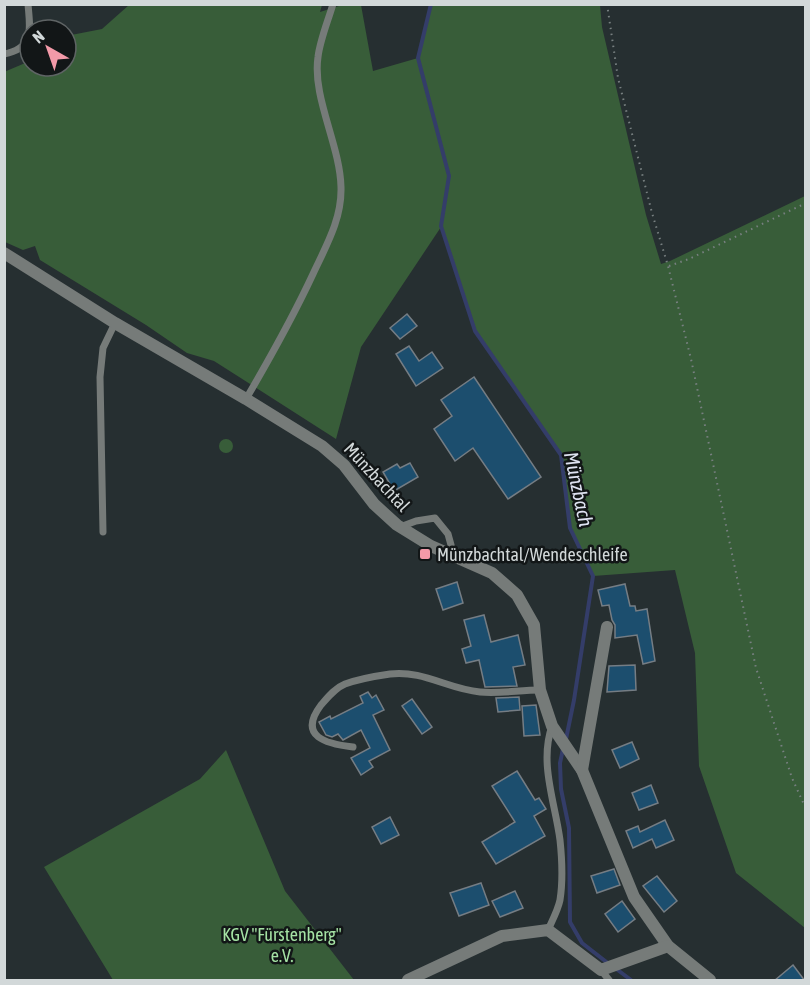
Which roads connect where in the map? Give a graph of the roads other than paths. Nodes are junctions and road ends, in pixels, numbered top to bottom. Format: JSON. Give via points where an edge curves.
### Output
{"nodes":[{"id":1,"x":28,"y":4,"type":"edge"},
{"id":2,"x":333,"y":4,"type":"edge"},
{"id":3,"x":4,"y":54,"type":"edge"},
{"id":4,"x":4,"y":253,"type":"edge"},
{"id":5,"x":115,"y":323,"type":"junction"},
{"id":6,"x":246,"y":399,"type":"junction"},
{"id":7,"x":400,"y":527,"type":"junction"},
{"id":8,"x":103,"y":532,"type":"dead end"},
{"id":9,"x":454,"y":556,"type":"junction"},
{"id":10,"x":607,"y":627,"type":"dead end"},
{"id":11,"x":540,"y":690,"type":"junction"},
{"id":12,"x":554,"y":730,"type":"junction"},
{"id":13,"x":353,"y":747,"type":"dead end"},
{"id":14,"x":582,"y":771,"type":"junction"},
{"id":15,"x":548,"y":930,"type":"junction"},
{"id":16,"x":668,"y":946,"type":"junction"},
{"id":17,"x":606,"y":972,"type":"edge"},
{"id":18,"x":408,"y":981,"type":"edge"},
{"id":19,"x":710,"y":981,"type":"edge"}],
"edges":[{"from":1,"to":3,"type":"lane","via":[[27,43]]},
{"from":2,"to":6,"type":"lane","via":[[317,58],[318,86],[337,157],[340,209],[300,301]]},
{"from":4,"to":5,"type":"street","name":"Münzbachtal"},
{"from":5,"to":6,"type":"street","name":"Münzbachtal"},
{"from":5,"to":8,"type":"lane","via":[[103,348],[100,377]]},
{"from":6,"to":7,"type":"street","name":"Münzbachtal","via":[[322,446]]},
{"from":7,"to":9,"type":"street","name":"Münzbachtal"},
{"from":7,"to":9,"type":"lane","via":[[435,518],[448,534]]},
{"from":9,"to":11,"type":"street","name":"Münzbachtal","via":[[492,573],[517,595],[534,625]]},
{"from":10,"to":14,"type":"street"},
{"from":11,"to":12,"type":"street","name":"Münzbachtal"},
{"from":11,"to":13,"type":"lane","via":[[480,692],[410,673],[344,684],[326,699],[312,725],[313,732],[324,742]]},
{"from":12,"to":14,"type":"street","name":"Münzbachtal"},
{"from":12,"to":15,"type":"lane","via":[[546,742],[561,873],[560,902]]},
{"from":14,"to":16,"type":"street","name":"Münzbachtal","via":[[634,897]]},
{"from":15,"to":17,"type":"street"},
{"from":15,"to":18,"type":"street","via":[[502,936]]},
{"from":16,"to":17,"type":"street","via":[[629,959]]},
{"from":16,"to":19,"type":"street","name":"Münzbachtal"}]}
